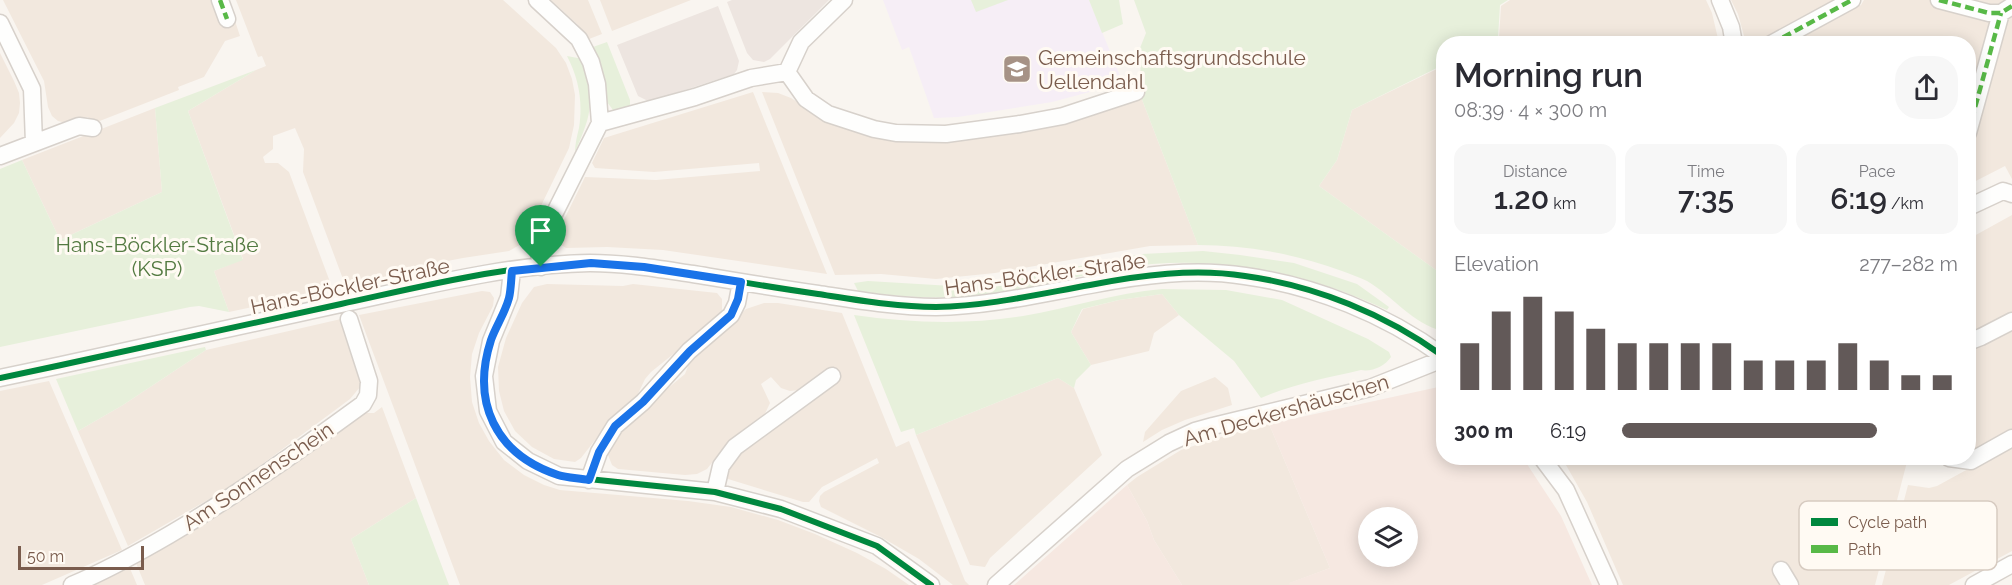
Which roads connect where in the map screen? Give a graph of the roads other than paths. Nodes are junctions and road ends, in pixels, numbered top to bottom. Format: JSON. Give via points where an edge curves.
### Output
{"nodes":[{"id":1,"x":220,"y":0,"type":"edge"},
{"id":2,"x":537,"y":0,"type":"edge"},
{"id":3,"x":844,"y":0,"type":"edge"},
{"id":4,"x":1720,"y":0,"type":"edge"},
{"id":5,"x":1852,"y":0,"type":"edge"},
{"id":6,"x":1940,"y":0,"type":"edge"},
{"id":7,"x":2007,"y":9,"type":"edge"},
{"id":8,"x":227,"y":19,"type":"dead end"},
{"id":9,"x":0,"y":23,"type":"edge"},
{"id":10,"x":1733,"y":36,"type":"edge"},
{"id":11,"x":1787,"y":36,"type":"edge"},
{"id":12,"x":787,"y":72,"type":"junction"},
{"id":13,"x":1136,"y":92,"type":"dead end"},
{"id":14,"x":1976,"y":108,"type":"edge"},
{"id":15,"x":600,"y":123,"type":"junction"},
{"id":16,"x":93,"y":128,"type":"dead end"},
{"id":17,"x":34,"y":143,"type":"junction"},
{"id":18,"x":0,"y":156,"type":"edge"},
{"id":19,"x":2012,"y":194,"type":"edge"},
{"id":20,"x":1976,"y":204,"type":"edge"},
{"id":21,"x":541,"y":267,"type":"junction"},
{"id":22,"x":512,"y":271,"type":"junction"},
{"id":23,"x":741,"y":282,"type":"junction"},
{"id":24,"x":350,"y":319,"type":"dead end"},
{"id":25,"x":2012,"y":321,"type":"edge"},
{"id":26,"x":1976,"y":339,"type":"edge"},
{"id":27,"x":1436,"y":352,"type":"edge"},
{"id":28,"x":1436,"y":360,"type":"edge"},
{"id":29,"x":832,"y":376,"type":"dead end"},
{"id":30,"x":0,"y":378,"type":"edge"},
{"id":31,"x":2012,"y":438,"type":"edge"},
{"id":32,"x":1976,"y":458,"type":"edge"},
{"id":33,"x":1547,"y":465,"type":"edge"},
{"id":34,"x":589,"y":480,"type":"junction"},
{"id":35,"x":715,"y":492,"type":"junction"},
{"id":36,"x":2012,"y":564,"type":"edge"},
{"id":37,"x":1781,"y":570,"type":"dead end"},
{"id":38,"x":72,"y":585,"type":"edge"},
{"id":39,"x":931,"y":585,"type":"edge"},
{"id":40,"x":996,"y":585,"type":"edge"},
{"id":41,"x":1609,"y":585,"type":"edge"},
{"id":42,"x":1790,"y":585,"type":"edge"},
{"id":43,"x":1974,"y":585,"type":"edge"}],
"edges":[{"from":1,"to":8,"type":"street"},
{"from":2,"to":15,"type":"street","via":[[579,39],[591,62]]},
{"from":3,"to":12,"type":"street","via":[[801,42]]},
{"from":4,"to":10,"type":"street"},
{"from":5,"to":11,"type":"street"},
{"from":6,"to":7,"type":"street","via":[[1989,13]]},
{"from":7,"to":14,"type":"street"},
{"from":9,"to":17,"type":"street","via":[[32,89]]},
{"from":12,"to":13,"type":"street","via":[[806,99],[828,114],[896,133],[946,134],[1063,116]]},
{"from":12,"to":15,"type":"street","via":[[752,78]]},
{"from":15,"to":21,"type":"street","via":[[538,246]]},
{"from":16,"to":17,"type":"street","via":[[79,126]]},
{"from":17,"to":18,"type":"street"},
{"from":19,"to":20,"type":"street","via":[[2003,191]]},
{"from":21,"to":22,"type":"street","name":"Hans-Böckler-Straße"},
{"from":21,"to":23,"type":"street","name":"Hans-Böckler-Straße","via":[[632,265]]},
{"from":22,"to":30,"type":"street","name":"Hans-Böckler-Straße","via":[[390,293]]},
{"from":22,"to":34,"type":"street","via":[[509,297],[491,341],[484,376],[488,411],[504,442],[528,462],[559,476]]},
{"from":23,"to":27,"type":"street","name":"Hans-Böckler-Straße","via":[[936,307],[997,302],[1159,274],[1244,275],[1286,283],[1361,309],[1404,330]]},
{"from":23,"to":34,"type":"street","via":[[731,315],[615,426],[599,452]]},
{"from":24,"to":38,"type":"street","name":"Am Sonnenschein","via":[[369,381],[363,404],[201,516],[129,558]]},
{"from":25,"to":26,"type":"street"},
{"from":28,"to":40,"type":"street","name":"Am Deckershäuschen","via":[[1370,388],[1213,426],[1169,443],[1126,469]]},
{"from":29,"to":35,"type":"street","via":[[735,447],[721,466]]},
{"from":31,"to":32,"type":"street"},
{"from":33,"to":41,"type":"street","via":[[1566,490]]},
{"from":34,"to":35,"type":"street"},
{"from":35,"to":39,"type":"street","via":[[781,509],[877,546]]},
{"from":36,"to":43,"type":"street"},
{"from":37,"to":42,"type":"street"}]}
